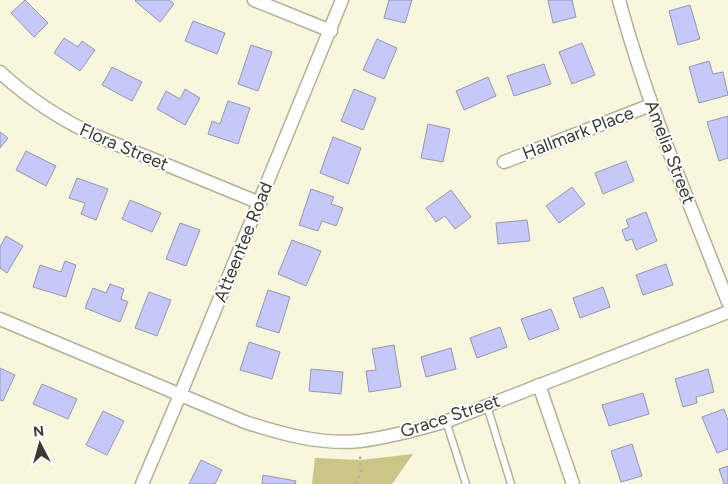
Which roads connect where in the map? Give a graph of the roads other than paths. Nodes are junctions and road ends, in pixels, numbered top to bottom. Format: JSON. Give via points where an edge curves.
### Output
{"nodes":[{"id":1,"x":254,"y":0,"type":"edge"},
{"id":2,"x":342,"y":0,"type":"edge"},
{"id":3,"x":619,"y":0,"type":"edge"},
{"id":4,"x":331,"y":32,"type":"junction"},
{"id":5,"x":0,"y":72,"type":"edge"},
{"id":6,"x":651,"y":105,"type":"junction"},
{"id":7,"x":504,"y":162,"type":"dead end"},
{"id":8,"x":260,"y":203,"type":"junction"},
{"id":9,"x":728,"y":302,"type":"edge"},
{"id":10,"x":728,"y":312,"type":"edge"},
{"id":11,"x":0,"y":319,"type":"edge"},
{"id":12,"x":539,"y":385,"type":"junction"},
{"id":13,"x":180,"y":395,"type":"junction"},
{"id":14,"x":487,"y":406,"type":"junction"},
{"id":15,"x":446,"y":421,"type":"junction"},
{"id":16,"x":142,"y":484,"type":"edge"},
{"id":17,"x":466,"y":484,"type":"edge"},
{"id":18,"x":511,"y":484,"type":"edge"},
{"id":19,"x":573,"y":484,"type":"edge"}],
"edges":[{"from":1,"to":4,"type":"street"},
{"from":2,"to":4,"type":"street","name":"Atteentee Road"},
{"from":3,"to":6,"type":"street","name":"Amelia Street"},
{"from":4,"to":8,"type":"street","name":"Atteentee Road"},
{"from":5,"to":8,"type":"street","name":"Flora Street","via":[[32,99],[72,124]]},
{"from":6,"to":7,"type":"street","name":"Hallmark Place"},
{"from":6,"to":9,"type":"street","name":"Amelia Street"},
{"from":8,"to":13,"type":"street","name":"Atteentee Road"},
{"from":10,"to":12,"type":"street","name":"Grace Street"},
{"from":11,"to":13,"type":"street","name":"Grace Street"},
{"from":12,"to":14,"type":"street","name":"Grace Street"},
{"from":12,"to":19,"type":"street"},
{"from":13,"to":15,"type":"street","name":"Grace Street","via":[[274,432],[311,439],[360,441],[419,430]]},
{"from":13,"to":16,"type":"street","name":"Atteentee Road"},
{"from":14,"to":15,"type":"street","name":"Grace Street"},
{"from":14,"to":18,"type":"lane"},
{"from":15,"to":17,"type":"lane"}]}
